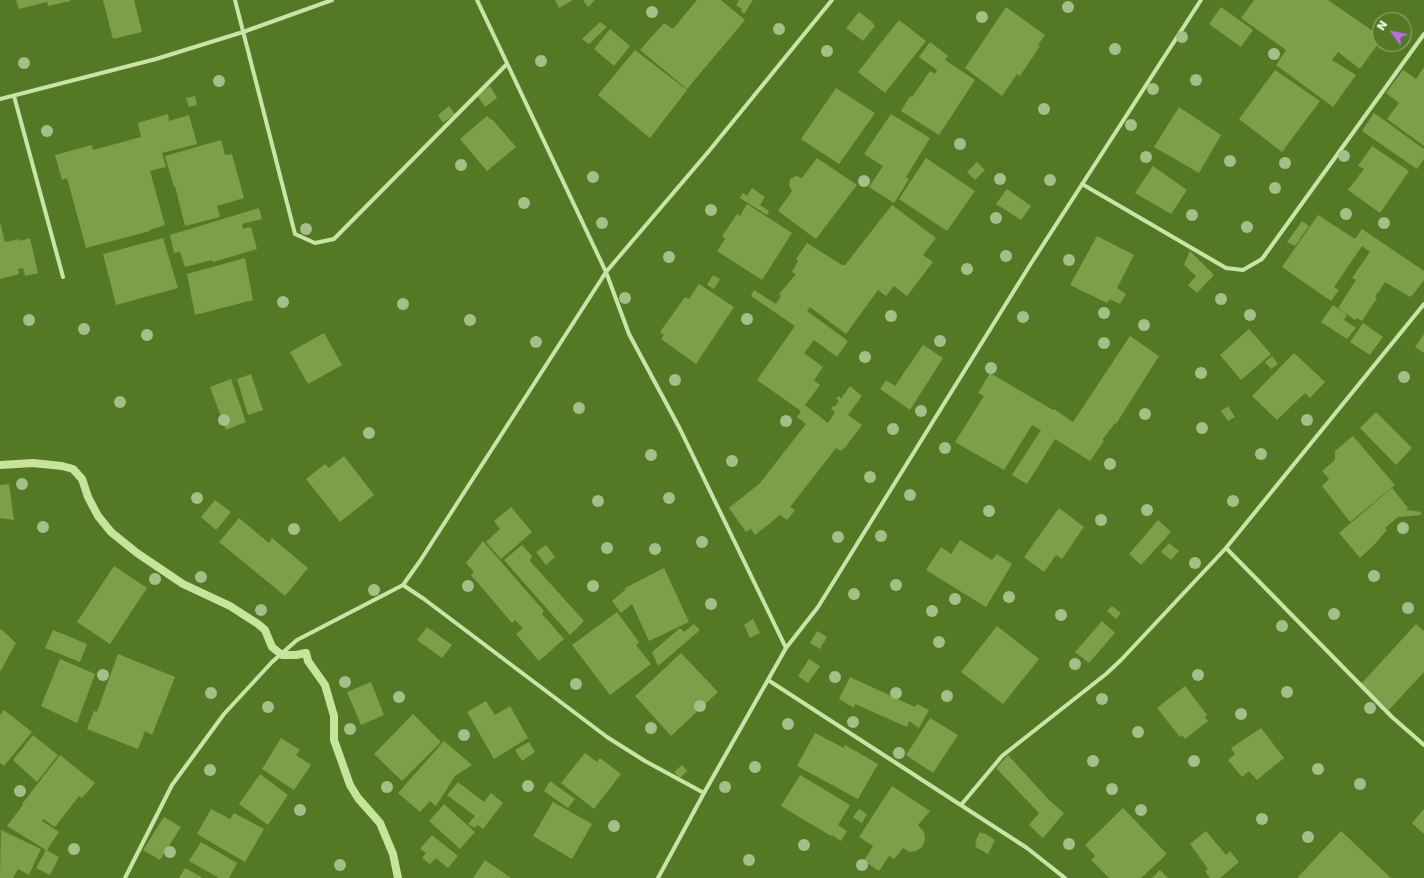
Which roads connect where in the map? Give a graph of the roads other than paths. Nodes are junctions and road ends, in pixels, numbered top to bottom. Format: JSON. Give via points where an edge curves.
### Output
{"nodes":[{"id":1,"x":235,"y":0,"type":"edge"},
{"id":2,"x":332,"y":0,"type":"edge"},
{"id":3,"x":477,"y":0,"type":"edge"},
{"id":4,"x":832,"y":0,"type":"edge"},
{"id":5,"x":1201,"y":0,"type":"edge"},
{"id":6,"x":243,"y":32,"type":"junction"},
{"id":7,"x":1424,"y":34,"type":"edge"},
{"id":8,"x":507,"y":64,"type":"junction"},
{"id":9,"x":14,"y":96,"type":"junction"},
{"id":10,"x":0,"y":100,"type":"edge"},
{"id":11,"x":1082,"y":184,"type":"junction"},
{"id":12,"x":606,"y":272,"type":"junction"},
{"id":13,"x":64,"y":277,"type":"dead end"},
{"id":14,"x":1424,"y":304,"type":"edge"},
{"id":15,"x":1226,"y":548,"type":"junction"},
{"id":16,"x":403,"y":585,"type":"junction"},
{"id":17,"x":786,"y":648,"type":"junction"},
{"id":18,"x":768,"y":680,"type":"junction"},
{"id":19,"x":1424,"y":745,"type":"edge"},
{"id":20,"x":704,"y":793,"type":"junction"},
{"id":21,"x":961,"y":805,"type":"junction"},
{"id":22,"x":125,"y":878,"type":"edge"},
{"id":23,"x":658,"y":878,"type":"edge"},
{"id":24,"x":1065,"y":878,"type":"edge"}],
"edges":[{"from":1,"to":6,"type":"street"},
{"from":2,"to":6,"type":"street"},
{"from":3,"to":8,"type":"street"},
{"from":4,"to":12,"type":"street"},
{"from":5,"to":11,"type":"street"},
{"from":6,"to":8,"type":"street","via":[[295,234],[314,243],[334,239]]},
{"from":6,"to":9,"type":"street","via":[[156,59]]},
{"from":7,"to":11,"type":"street","via":[[1262,259],[1243,270],[1226,268]]},
{"from":8,"to":12,"type":"street"},
{"from":9,"to":10,"type":"street"},
{"from":9,"to":13,"type":"street"},
{"from":11,"to":17,"type":"street","via":[[818,607]]},
{"from":12,"to":16,"type":"street"},
{"from":12,"to":17,"type":"street","via":[[629,334],[680,429]]},
{"from":14,"to":15,"type":"street"},
{"from":15,"to":19,"type":"street","via":[[1392,717]]},
{"from":15,"to":21,"type":"street","via":[[1121,660],[1002,756]]},
{"from":16,"to":20,"type":"street","via":[[607,737]]},
{"from":16,"to":22,"type":"street","via":[[297,640],[272,662],[224,714],[172,785]]},
{"from":17,"to":18,"type":"street"},
{"from":18,"to":20,"type":"street"},
{"from":18,"to":21,"type":"street"},
{"from":20,"to":23,"type":"street"},
{"from":21,"to":24,"type":"street","via":[[1027,848]]}]}
